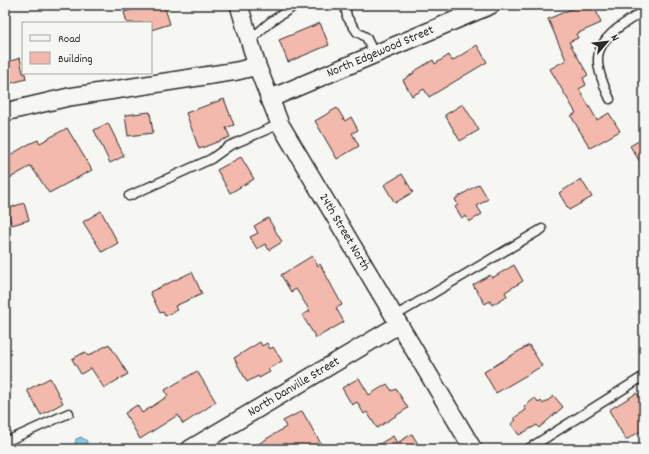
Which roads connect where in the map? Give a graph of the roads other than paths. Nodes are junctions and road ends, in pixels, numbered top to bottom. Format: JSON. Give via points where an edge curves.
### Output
{"nodes":[{"id":1,"x":239,"y":5,"type":"edge"},
{"id":2,"x":296,"y":5,"type":"edge"},
{"id":3,"x":345,"y":5,"type":"edge"},
{"id":4,"x":491,"y":5,"type":"edge"},
{"id":5,"x":644,"y":11,"type":"edge"},
{"id":6,"x":249,"y":40,"type":"junction"},
{"id":7,"x":375,"y":55,"type":"junction"},
{"id":8,"x":257,"y":66,"type":"junction"},
{"id":9,"x":269,"y":99,"type":"junction"},
{"id":10,"x":610,"y":99,"type":"dead end"},
{"id":11,"x":5,"y":112,"type":"edge"},
{"id":12,"x":280,"y":124,"type":"junction"},
{"id":13,"x":129,"y":196,"type":"dead end"},
{"id":14,"x":542,"y":229,"type":"dead end"},
{"id":15,"x":396,"y":321,"type":"junction"},
{"id":16,"x":644,"y":376,"type":"edge"},
{"id":17,"x":70,"y":413,"type":"dead end"},
{"id":18,"x":5,"y":442,"type":"edge"},
{"id":19,"x":190,"y":449,"type":"edge"},
{"id":20,"x":473,"y":449,"type":"edge"},
{"id":21,"x":528,"y":449,"type":"edge"}],
"edges":[{"from":1,"to":6,"type":"street","name":"24th Street North"},
{"from":2,"to":6,"type":"lane"},
{"from":3,"to":7,"type":"lane","via":[[347,17],[357,32],[366,37]]},
{"from":4,"to":7,"type":"street","name":"North Edgewood Street"},
{"from":5,"to":10,"type":"lane","via":[[611,34],[602,46],[598,58]]},
{"from":6,"to":8,"type":"street","name":"24th Street North"},
{"from":7,"to":9,"type":"street","name":"North Edgewood Street"},
{"from":8,"to":9,"type":"street","name":"24th Street North"},
{"from":8,"to":11,"type":"street","via":[[69,97]]},
{"from":9,"to":12,"type":"street","name":"24th Street North"},
{"from":12,"to":13,"type":"lane","via":[[229,146],[210,159]]},
{"from":12,"to":15,"type":"street","name":"24th Street North"},
{"from":14,"to":15,"type":"lane"},
{"from":15,"to":19,"type":"street","name":"North Danville Street"},
{"from":15,"to":20,"type":"street","name":"24th Street North"},
{"from":16,"to":21,"type":"lane"},
{"from":17,"to":18,"type":"lane"}]}
